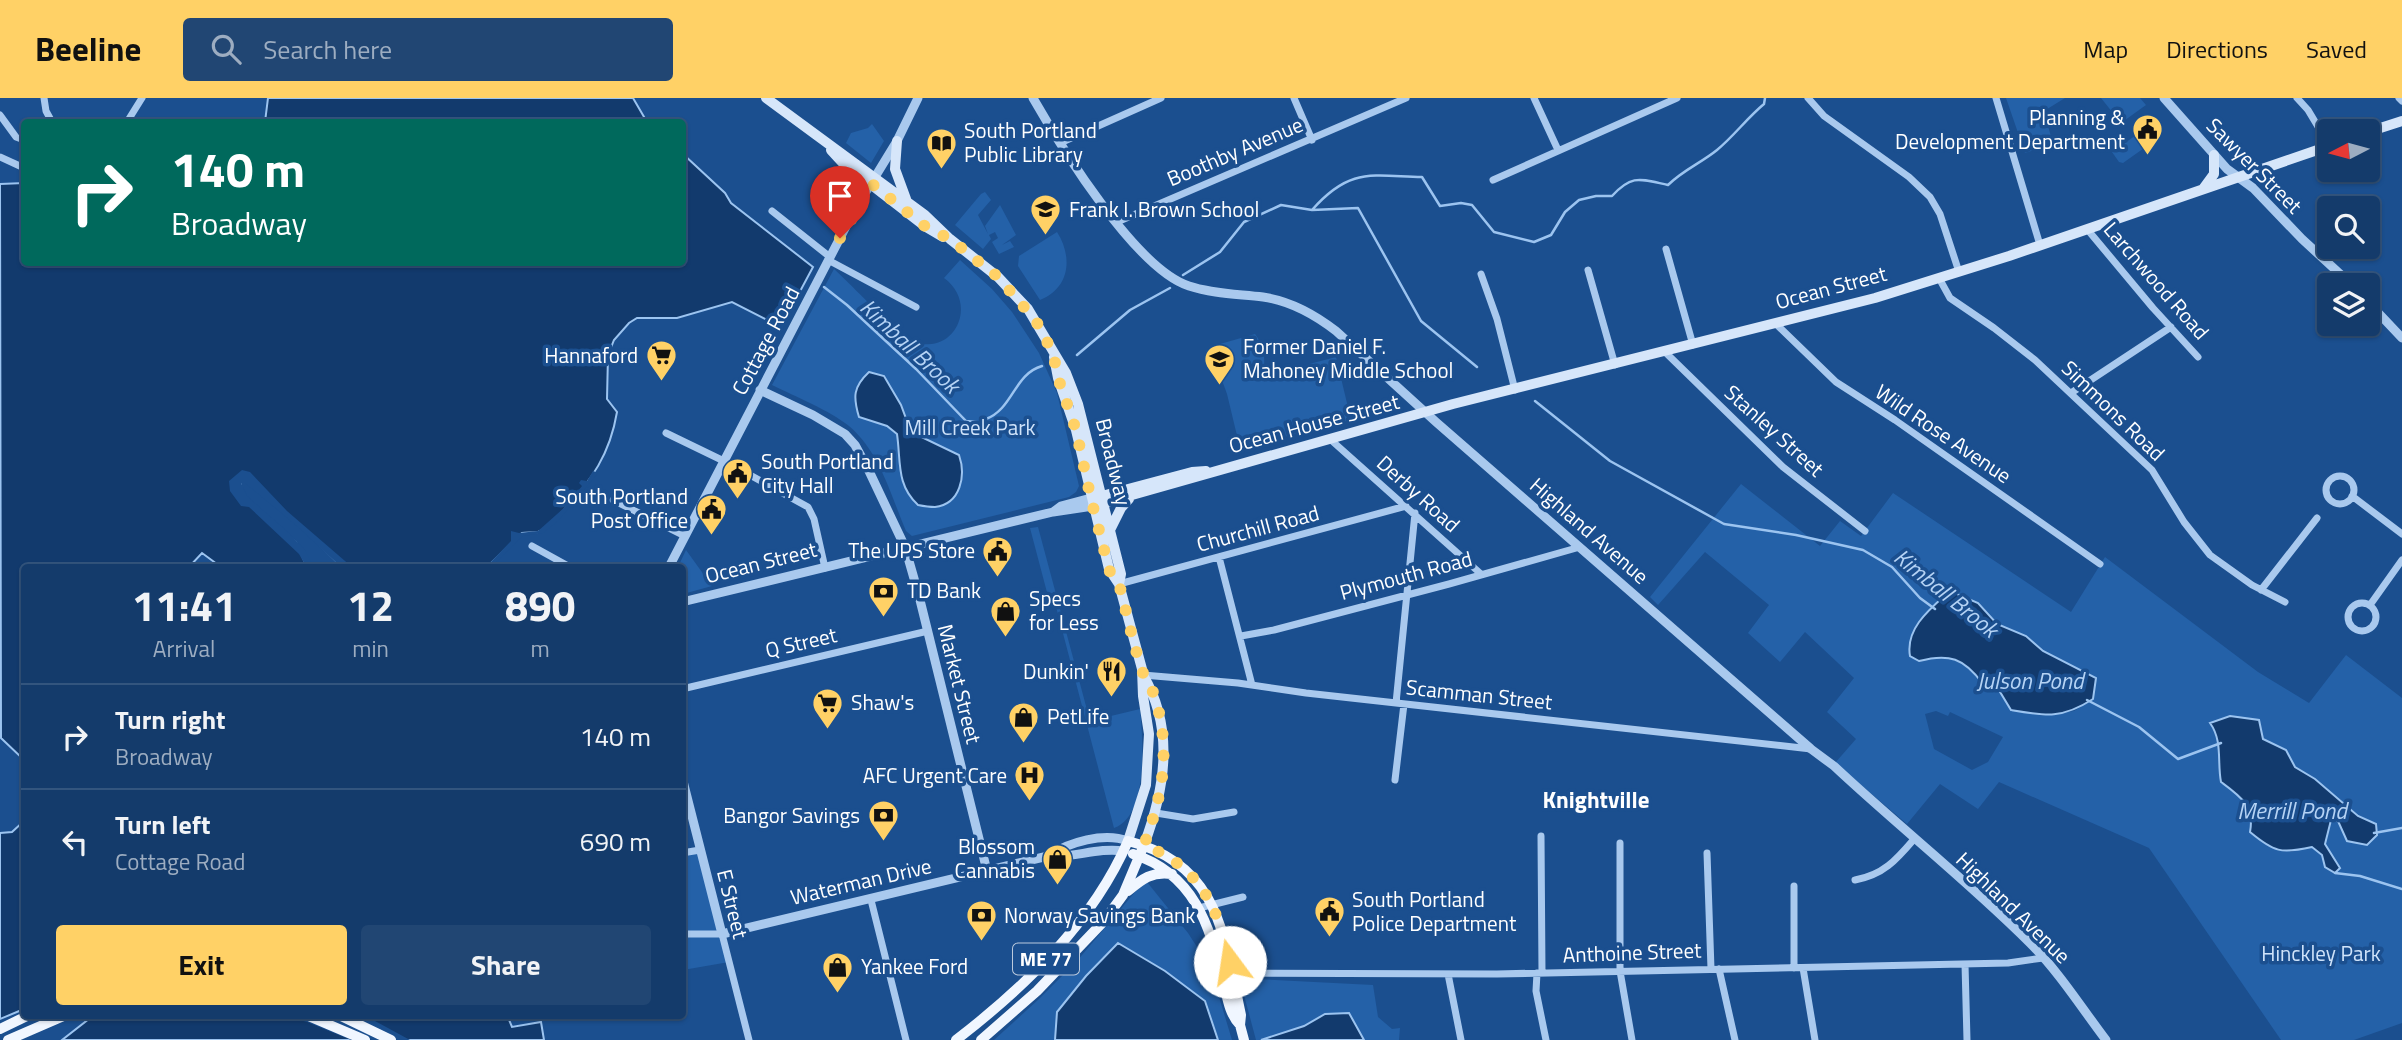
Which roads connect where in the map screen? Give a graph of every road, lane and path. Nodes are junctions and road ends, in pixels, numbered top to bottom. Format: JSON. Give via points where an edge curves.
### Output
{"nodes":[{"id":1,"x":44,"y":98,"type":"edge"},
{"id":2,"x":142,"y":98,"type":"edge"},
{"id":3,"x":766,"y":98,"type":"edge"},
{"id":4,"x":918,"y":98,"type":"edge"},
{"id":5,"x":1033,"y":98,"type":"edge"},
{"id":6,"x":1161,"y":98,"type":"edge"},
{"id":7,"x":1294,"y":98,"type":"edge"},
{"id":8,"x":1406,"y":98,"type":"edge"},
{"id":9,"x":1534,"y":98,"type":"edge"},
{"id":10,"x":1677,"y":98,"type":"edge"},
{"id":11,"x":1808,"y":98,"type":"edge"},
{"id":12,"x":1996,"y":98,"type":"edge"},
{"id":13,"x":2164,"y":98,"type":"edge"},
{"id":14,"x":2297,"y":98,"type":"edge"},
{"id":15,"x":0,"y":115,"type":"edge"},
{"id":16,"x":50,"y":119,"type":"edge"},
{"id":17,"x":129,"y":119,"type":"edge"},
{"id":18,"x":2402,"y":121,"type":"edge"},
{"id":19,"x":2317,"y":125,"type":"edge"},
{"id":20,"x":2380,"y":128,"type":"edge"},
{"id":21,"x":21,"y":139,"type":"edge"},
{"id":22,"x":821,"y":140,"type":"junction"},
{"id":23,"x":1312,"y":140,"type":"junction"},
{"id":24,"x":897,"y":141,"type":"junction"},
{"id":25,"x":1060,"y":144,"type":"junction"},
{"id":26,"x":1558,"y":150,"type":"junction"},
{"id":27,"x":2317,"y":150,"type":"edge"},
{"id":28,"x":2214,"y":155,"type":"junction"},
{"id":29,"x":0,"y":157,"type":"edge"},
{"id":30,"x":849,"y":166,"type":"junction"},
{"id":31,"x":21,"y":167,"type":"edge"},
{"id":32,"x":2238,"y":178,"type":"junction"},
{"id":33,"x":1493,"y":180,"type":"dead end"},
{"id":34,"x":874,"y":181,"type":"junction"},
{"id":35,"x":2202,"y":191,"type":"junction"},
{"id":36,"x":908,"y":202,"type":"junction"},
{"id":37,"x":857,"y":206,"type":"junction"},
{"id":38,"x":772,"y":211,"type":"dead end"},
{"id":39,"x":1117,"y":222,"type":"junction"},
{"id":40,"x":2087,"y":229,"type":"junction"},
{"id":41,"x":950,"y":239,"type":"junction"},
{"id":42,"x":2040,"y":245,"type":"junction"},
{"id":43,"x":1666,"y":249,"type":"dead end"},
{"id":44,"x":829,"y":259,"type":"junction"},
{"id":45,"x":1588,"y":270,"type":"dead end"},
{"id":46,"x":1959,"y":272,"type":"junction"},
{"id":47,"x":2339,"y":273,"type":"edge"},
{"id":48,"x":1481,"y":274,"type":"dead end"},
{"id":49,"x":1939,"y":278,"type":"junction"},
{"id":50,"x":916,"y":307,"type":"dead end"},
{"id":51,"x":2380,"y":315,"type":"edge"},
{"id":52,"x":1775,"y":323,"type":"junction"},
{"id":53,"x":2171,"y":327,"type":"junction"},
{"id":54,"x":2402,"y":338,"type":"edge"},
{"id":55,"x":1693,"y":345,"type":"junction"},
{"id":56,"x":1665,"y":352,"type":"junction"},
{"id":57,"x":1053,"y":353,"type":"junction"},
{"id":58,"x":2198,"y":356,"type":"dead end"},
{"id":59,"x":1615,"y":365,"type":"junction"},
{"id":60,"x":760,"y":390,"type":"junction"},
{"id":61,"x":1515,"y":390,"type":"junction"},
{"id":62,"x":2071,"y":393,"type":"junction"},
{"id":63,"x":1427,"y":412,"type":"junction"},
{"id":64,"x":666,"y":433,"type":"dead end"},
{"id":65,"x":1331,"y":440,"type":"junction"},
{"id":66,"x":723,"y":461,"type":"junction"},
{"id":67,"x":1212,"y":472,"type":"junction"},
{"id":68,"x":2352,"y":496,"type":"dead end"},
{"id":69,"x":1131,"y":497,"type":"junction"},
{"id":70,"x":613,"y":500,"type":"dead end"},
{"id":71,"x":1104,"y":500,"type":"junction"},
{"id":72,"x":1092,"y":502,"type":"junction"},
{"id":73,"x":1406,"y":506,"type":"junction"},
{"id":74,"x":1415,"y":513,"type":"junction"},
{"id":75,"x":2317,"y":518,"type":"dead end"},
{"id":76,"x":1110,"y":531,"type":"junction"},
{"id":77,"x":1865,"y":531,"type":"dead end"},
{"id":78,"x":2402,"y":534,"type":"edge"},
{"id":79,"x":685,"y":536,"type":"junction"},
{"id":80,"x":532,"y":546,"type":"dead end"},
{"id":81,"x":905,"y":547,"type":"junction"},
{"id":82,"x":1580,"y":547,"type":"junction"},
{"id":83,"x":1219,"y":557,"type":"junction"},
{"id":84,"x":2402,"y":560,"type":"edge"},
{"id":85,"x":565,"y":564,"type":"edge"},
{"id":86,"x":671,"y":564,"type":"edge"},
{"id":87,"x":2100,"y":564,"type":"dead end"},
{"id":88,"x":825,"y":568,"type":"junction"},
{"id":89,"x":1481,"y":574,"type":"junction"},
{"id":90,"x":1119,"y":584,"type":"junction"},
{"id":91,"x":2261,"y":590,"type":"junction"},
{"id":92,"x":1407,"y":594,"type":"junction"},
{"id":93,"x":686,"y":601,"type":"edge"},
{"id":94,"x":2285,"y":602,"type":"dead end"},
{"id":95,"x":2370,"y":605,"type":"junction"},
{"id":96,"x":928,"y":631,"type":"junction"},
{"id":97,"x":1241,"y":636,"type":"junction"},
{"id":98,"x":1143,"y":675,"type":"junction"},
{"id":99,"x":1252,"y":685,"type":"junction"},
{"id":100,"x":686,"y":688,"type":"edge"},
{"id":101,"x":1400,"y":703,"type":"junction"},
{"id":102,"x":1811,"y":749,"type":"junction"},
{"id":103,"x":1395,"y":779,"type":"dead end"},
{"id":104,"x":686,"y":793,"type":"edge"},
{"id":105,"x":1234,"y":812,"type":"dead end"},
{"id":106,"x":1156,"y":813,"type":"junction"},
{"id":107,"x":1541,"y":836,"type":"dead end"},
{"id":108,"x":1915,"y":838,"type":"junction"},
{"id":109,"x":1620,"y":843,"type":"dead end"},
{"id":110,"x":1126,"y":846,"type":"junction"},
{"id":111,"x":700,"y":850,"type":"junction"},
{"id":112,"x":1142,"y":851,"type":"junction"},
{"id":113,"x":686,"y":852,"type":"edge"},
{"id":114,"x":1707,"y":853,"type":"dead end"},
{"id":115,"x":987,"y":871,"type":"junction"},
{"id":116,"x":1172,"y":874,"type":"junction"},
{"id":117,"x":1855,"y":880,"type":"dead end"},
{"id":118,"x":1794,"y":886,"type":"dead end"},
{"id":119,"x":1123,"y":895,"type":"junction"},
{"id":120,"x":1243,"y":897,"type":"dead end"},
{"id":121,"x":872,"y":900,"type":"junction"},
{"id":122,"x":1213,"y":905,"type":"junction"},
{"id":123,"x":1199,"y":908,"type":"junction"},
{"id":124,"x":686,"y":934,"type":"edge"},
{"id":125,"x":722,"y":934,"type":"junction"},
{"id":126,"x":2043,"y":958,"type":"junction"},
{"id":127,"x":1965,"y":964,"type":"junction"},
{"id":128,"x":1798,"y":968,"type":"junction"},
{"id":129,"x":1715,"y":969,"type":"junction"},
{"id":130,"x":1620,"y":971,"type":"junction"},
{"id":131,"x":1227,"y":973,"type":"junction"},
{"id":132,"x":1539,"y":973,"type":"junction"},
{"id":133,"x":1448,"y":974,"type":"junction"},
{"id":134,"x":21,"y":1019,"type":"edge"},
{"id":135,"x":57,"y":1019,"type":"edge"},
{"id":136,"x":315,"y":1019,"type":"edge"},
{"id":137,"x":347,"y":1019,"type":"edge"},
{"id":138,"x":0,"y":1028,"type":"edge"},
{"id":139,"x":8,"y":1040,"type":"edge"},
{"id":140,"x":365,"y":1040,"type":"edge"},
{"id":141,"x":391,"y":1040,"type":"edge"},
{"id":142,"x":749,"y":1040,"type":"edge"},
{"id":143,"x":906,"y":1040,"type":"edge"},
{"id":144,"x":956,"y":1040,"type":"edge"},
{"id":145,"x":981,"y":1040,"type":"edge"},
{"id":146,"x":1244,"y":1040,"type":"edge"},
{"id":147,"x":1461,"y":1040,"type":"edge"},
{"id":148,"x":1546,"y":1040,"type":"edge"},
{"id":149,"x":1632,"y":1040,"type":"edge"},
{"id":150,"x":1735,"y":1040,"type":"edge"},
{"id":151,"x":1815,"y":1040,"type":"edge"},
{"id":152,"x":1967,"y":1040,"type":"edge"},
{"id":153,"x":2106,"y":1040,"type":"edge"}],
"edges":[{"from":1,"to":16,"type":"street"},
{"from":2,"to":17,"type":"street"},
{"from":3,"to":22,"type":"main road","name":"Broadway"},
{"from":4,"to":24,"type":"street","name":"Cottage Road"},
{"from":5,"to":25,"type":"street","name":"Highland Avenue"},
{"from":6,"to":25,"type":"street"},
{"from":7,"to":23,"type":"street"},
{"from":8,"to":23,"type":"street","name":"Boothby Avenue"},
{"from":9,"to":26,"type":"street"},
{"from":10,"to":26,"type":"street"},
{"from":11,"to":46,"type":"street","via":[[1824,116],[1930,197]]},
{"from":12,"to":42,"type":"street"},
{"from":13,"to":28,"type":"street","name":"Sawyer Street"},
{"from":14,"to":19,"type":"street"},
{"from":15,"to":21,"type":"street"},
{"from":18,"to":20,"type":"main road"},
{"from":22,"to":30,"type":"main road","name":"Broadway"},
{"from":22,"to":34,"type":"main road","name":"Broadway","via":[[844,153]]},
{"from":23,"to":39,"type":"street","name":"Boothby Avenue"},
{"from":24,"to":34,"type":"street","name":"Cottage Road"},
{"from":24,"to":36,"type":"main road","via":[[895,169]]},
{"from":25,"to":39,"type":"street","name":"Highland Avenue"},
{"from":26,"to":33,"type":"street"},
{"from":27,"to":32,"type":"main road"},
{"from":28,"to":32,"type":"street","name":"Sawyer Street"},
{"from":28,"to":35,"type":"main road","via":[[2214,174]]},
{"from":29,"to":31,"type":"street"},
{"from":30,"to":34,"type":"main road","name":"Broadway"},
{"from":30,"to":37,"type":"main road"},
{"from":32,"to":35,"type":"main road","name":"Ocean Street"},
{"from":32,"to":47,"type":"street","name":"Sawyer Street"},
{"from":34,"to":36,"type":"main road","name":"Broadway"},
{"from":34,"to":37,"type":"street","name":"Cottage Road"},
{"from":34,"to":41,"type":"main road","name":"Broadway","via":[[926,227]]},
{"from":35,"to":40,"type":"main road","name":"Ocean Street"},
{"from":36,"to":41,"type":"main road","name":"Broadway"},
{"from":37,"to":44,"type":"street","name":"Cottage Road"},
{"from":38,"to":44,"type":"street"},
{"from":39,"to":63,"type":"street","name":"Highland Avenue","via":[[1154,266],[1175,281],[1291,304],[1318,317]]},
{"from":40,"to":42,"type":"main road","name":"Ocean Street"},
{"from":40,"to":53,"type":"street","name":"Larchwood Road"},
{"from":41,"to":57,"type":"main road","name":"Broadway","via":[[1018,298]]},
{"from":42,"to":46,"type":"main road","name":"Ocean Street"},
{"from":43,"to":55,"type":"street"},
{"from":44,"to":50,"type":"street"},
{"from":44,"to":60,"type":"street","name":"Cottage Road"},
{"from":45,"to":59,"type":"street"},
{"from":46,"to":49,"type":"main road","name":"Ocean Street"},
{"from":48,"to":61,"type":"street"},
{"from":49,"to":52,"type":"main road","name":"Ocean Street"},
{"from":49,"to":62,"type":"street","name":"Simmons Road","via":[[1955,303],[2012,341]]},
{"from":51,"to":54,"type":"street"},
{"from":52,"to":55,"type":"main road","name":"Ocean Street"},
{"from":52,"to":87,"type":"street","name":"Wild Rose Avenue","via":[[1836,382]]},
{"from":53,"to":58,"type":"street","name":"Larchwood Road"},
{"from":53,"to":62,"type":"street"},
{"from":55,"to":56,"type":"main road","name":"Ocean Street"},
{"from":56,"to":59,"type":"main road","name":"Ocean Street"},
{"from":56,"to":77,"type":"street","name":"Stanley Street","via":[[1783,467]]},
{"from":57,"to":71,"type":"main road","name":"Broadway","via":[[1078,404]]},
{"from":57,"to":72,"type":"main road","name":"Broadway"},
{"from":59,"to":61,"type":"main road","name":"Ocean Street"},
{"from":60,"to":66,"type":"street","name":"Cottage Road"},
{"from":60,"to":81,"type":"street","name":"Market Street","via":[[813,415],[850,440]]},
{"from":61,"to":63,"type":"main road","name":"Ocean Street"},
{"from":62,"to":91,"type":"street","name":"Simmons Road","via":[[2152,470],[2210,555]]},
{"from":63,"to":65,"type":"main road","name":"Ocean House Street"},
{"from":63,"to":82,"type":"street","name":"Highland Avenue"},
{"from":64,"to":66,"type":"street"},
{"from":65,"to":67,"type":"main road","name":"Ocean House Street"},
{"from":65,"to":73,"type":"street","name":"Derby Road"},
{"from":66,"to":79,"type":"street","name":"Cottage Road"},
{"from":66,"to":88,"type":"street","via":[[808,507]]},
{"from":67,"to":69,"type":"main road","name":"Ocean House Street"},
{"from":67,"to":71,"type":"main road","name":"Ocean House Street","via":[[1192,472]]},
{"from":68,"to":78,"type":"street"},
{"from":69,"to":71,"type":"main road","name":"Ocean House Street"},
{"from":69,"to":76,"type":"main road"},
{"from":70,"to":79,"type":"street"},
{"from":71,"to":72,"type":"main road","name":"Ocean House Street"},
{"from":71,"to":76,"type":"main road","name":"Broadway"},
{"from":72,"to":81,"type":"street","name":"Ocean Street"},
{"from":72,"to":90,"type":"main road","name":"Broadway","number":"ME 77","via":[[1109,569]]},
{"from":73,"to":74,"type":"street","name":"Derby Road"},
{"from":73,"to":83,"type":"street","name":"Churchill Road"},
{"from":74,"to":89,"type":"street","name":"Derby Road"},
{"from":74,"to":92,"type":"street"},
{"from":75,"to":91,"type":"street"},
{"from":76,"to":90,"type":"main road","name":"Broadway","number":"ME 77","via":[[1121,574]]},
{"from":79,"to":86,"type":"street","name":"Cottage Road"},
{"from":80,"to":85,"type":"street"},
{"from":81,"to":88,"type":"street","name":"Ocean Street"},
{"from":81,"to":96,"type":"street","name":"Market Street"},
{"from":82,"to":89,"type":"street","name":"Plymouth Road"},
{"from":82,"to":102,"type":"street","name":"Highland Avenue"},
{"from":83,"to":90,"type":"street","name":"Churchill Road"},
{"from":83,"to":97,"type":"street"},
{"from":84,"to":95,"type":"street"},
{"from":88,"to":93,"type":"street","name":"Ocean Street"},
{"from":89,"to":92,"type":"street","name":"Plymouth Road"},
{"from":90,"to":98,"type":"main road","name":"Broadway","number":"ME 77"},
{"from":91,"to":94,"type":"street","name":"Simmons Road"},
{"from":92,"to":97,"type":"street","name":"Plymouth Road"},
{"from":92,"to":101,"type":"street"},
{"from":95,"to":95,"type":"street","via":[[2358,603],[2350,608],[2348,620],[2354,629],[2374,626],[2376,613]]},
{"from":96,"to":100,"type":"street","name":"Q Street"},
{"from":96,"to":115,"type":"street","name":"Market Street"},
{"from":97,"to":99,"type":"street"},
{"from":98,"to":99,"type":"street","name":"Scamman Street"},
{"from":98,"to":106,"type":"main road","name":"Broadway","number":"ME 77","via":[[1154,694],[1164,747]]},
{"from":98,"to":110,"type":"main road","name":"Broadway","number":"ME 77","via":[[1149,760],[1140,809]]},
{"from":99,"to":101,"type":"street","name":"Scamman Street"},
{"from":101,"to":102,"type":"street","name":"Scamman Street"},
{"from":101,"to":103,"type":"street"},
{"from":102,"to":108,"type":"street","name":"Highland Avenue"},
{"from":104,"to":111,"type":"street","name":"E Street"},
{"from":105,"to":106,"type":"street","via":[[1193,819]]},
{"from":106,"to":112,"type":"main road","name":"Broadway","number":"ME 77"},
{"from":107,"to":132,"type":"street"},
{"from":108,"to":117,"type":"street","via":[[1887,869]]},
{"from":108,"to":126,"type":"street","name":"Highland Avenue"},
{"from":109,"to":130,"type":"street"},
{"from":110,"to":112,"type":"main road","name":"Waterman Drive"},
{"from":110,"to":115,"type":"street","name":"Waterman Drive","via":[[1114,837],[1088,841]]},
{"from":110,"to":144,"type":"main road","number":"ME 77","via":[[1098,898],[1060,944]]},
{"from":111,"to":113,"type":"street"},
{"from":111,"to":125,"type":"street","name":"E Street"},
{"from":112,"to":116,"type":"main road"},
{"from":112,"to":119,"type":"main road","number":"ME 77"},
{"from":112,"to":122,"type":"main road","via":[[1161,852],[1186,870]]},
{"from":114,"to":129,"type":"street"},
{"from":115,"to":121,"type":"street","name":"Waterman Drive"},
{"from":116,"to":119,"type":"main road","via":[[1148,876]]},
{"from":116,"to":123,"type":"main road"},
{"from":118,"to":128,"type":"street"},
{"from":119,"to":145,"type":"main road","number":"ME 77","via":[[1037,991]]},
{"from":120,"to":122,"type":"street"},
{"from":121,"to":125,"type":"street","name":"Waterman Drive"},
{"from":121,"to":143,"type":"street"},
{"from":122,"to":123,"type":"street"},
{"from":122,"to":131,"type":"main road","via":[[1224,936]]},
{"from":123,"to":131,"type":"main road"},
{"from":124,"to":125,"type":"street","name":"Waterman Drive"},
{"from":125,"to":142,"type":"street","name":"E Street"},
{"from":126,"to":127,"type":"street","name":"Anthoine Street"},
{"from":126,"to":153,"type":"street","name":"Highland Avenue"},
{"from":127,"to":128,"type":"street","name":"Anthoine Street"},
{"from":127,"to":152,"type":"street"},
{"from":128,"to":129,"type":"street","name":"Anthoine Street"},
{"from":128,"to":151,"type":"street"},
{"from":129,"to":130,"type":"street","name":"Anthoine Street"},
{"from":129,"to":150,"type":"street"},
{"from":130,"to":132,"type":"street","name":"Anthoine Street"},
{"from":130,"to":149,"type":"street"},
{"from":131,"to":133,"type":"street","name":"Anthoine Street"},
{"from":131,"to":146,"type":"main road"},
{"from":132,"to":133,"type":"street","name":"Anthoine Street"},
{"from":132,"to":148,"type":"street","via":[[1536,991]]},
{"from":133,"to":147,"type":"street"},
{"from":134,"to":138,"type":"main road"},
{"from":135,"to":139,"type":"main road"},
{"from":136,"to":140,"type":"main road"},
{"from":137,"to":141,"type":"main road"}]}
